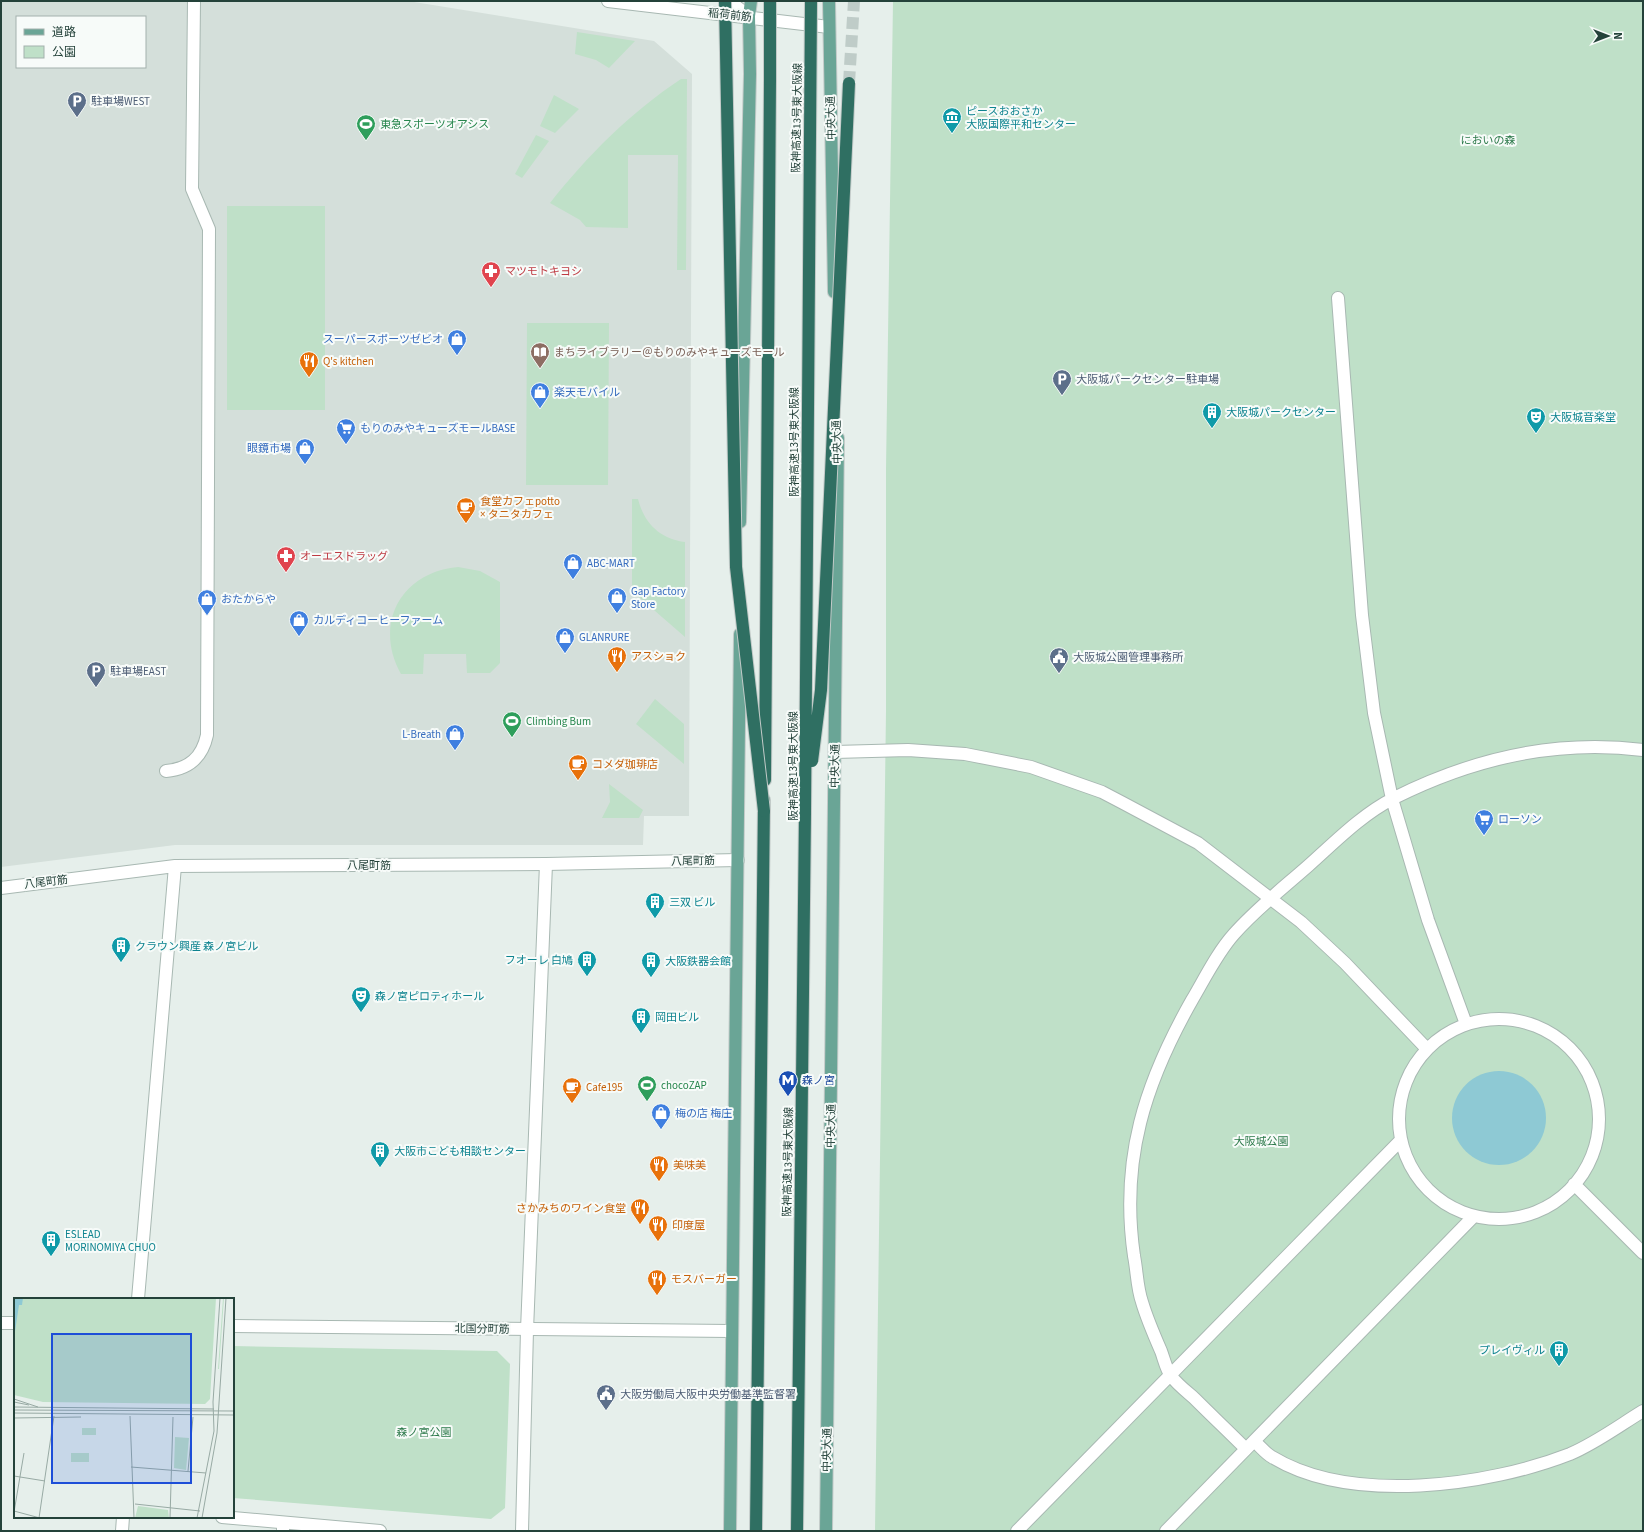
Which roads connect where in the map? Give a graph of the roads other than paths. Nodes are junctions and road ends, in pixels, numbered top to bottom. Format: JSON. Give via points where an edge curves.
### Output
{"nodes":[{"id":1,"x":194,"y":1,"type":"edge"},
{"id":2,"x":608,"y":1,"type":"edge"},
{"id":3,"x":725,"y":1,"type":"edge"},
{"id":4,"x":729,"y":1,"type":"edge"},
{"id":5,"x":752,"y":1,"type":"edge"},
{"id":6,"x":756,"y":1,"type":"edge"},
{"id":7,"x":770,"y":1,"type":"edge"},
{"id":8,"x":811,"y":1,"type":"edge"},
{"id":9,"x":829,"y":1,"type":"edge"},
{"id":10,"x":749,"y":16,"type":"junction"},
{"id":11,"x":829,"y":27,"type":"junction"},
{"id":12,"x":849,"y":83,"type":"tunnel mouth"},
{"id":13,"x":1338,"y":298,"type":"dead end"},
{"id":14,"x":1643,"y":750,"type":"edge"},
{"id":15,"x":835,"y":752,"type":"junction"},
{"id":16,"x":166,"y":771,"type":"dead end"},
{"id":17,"x":1392,"y":799,"type":"junction"},
{"id":18,"x":764,"y":811,"type":"junction"},
{"id":19,"x":805,"y":813,"type":"junction"},
{"id":20,"x":738,"y":860,"type":"junction"},
{"id":21,"x":546,"y":864,"type":"junction"},
{"id":22,"x":175,"y":866,"type":"junction"},
{"id":23,"x":1,"y":888,"type":"edge"},
{"id":24,"x":1270,"y":898,"type":"junction"},
{"id":25,"x":1466,"y":1024,"type":"junction"},
{"id":26,"x":1427,"y":1049,"type":"junction"},
{"id":27,"x":1401,"y":1140,"type":"junction"},
{"id":28,"x":1574,"y":1184,"type":"junction"},
{"id":29,"x":1474,"y":1216,"type":"junction"},
{"id":30,"x":1643,"y":1253,"type":"edge"},
{"id":31,"x":138,"y":1298,"type":"edge"},
{"id":32,"x":1,"y":1323,"type":"edge"},
{"id":33,"x":14,"y":1323,"type":"edge"},
{"id":34,"x":234,"y":1326,"type":"edge"},
{"id":35,"x":527,"y":1330,"type":"junction"},
{"id":36,"x":731,"y":1332,"type":"junction"},
{"id":37,"x":1170,"y":1375,"type":"junction"},
{"id":38,"x":1643,"y":1411,"type":"edge"},
{"id":39,"x":1250,"y":1445,"type":"junction"},
{"id":40,"x":123,"y":1518,"type":"edge"},
{"id":41,"x":228,"y":1518,"type":"edge"},
{"id":42,"x":283,"y":1527,"type":"edge"},
{"id":43,"x":122,"y":1531,"type":"edge"},
{"id":44,"x":380,"y":1531,"type":"edge"},
{"id":45,"x":522,"y":1531,"type":"edge"},
{"id":46,"x":730,"y":1531,"type":"edge"},
{"id":47,"x":756,"y":1531,"type":"edge"},
{"id":48,"x":797,"y":1531,"type":"edge"},
{"id":49,"x":826,"y":1531,"type":"edge"},
{"id":50,"x":1017,"y":1531,"type":"edge"},
{"id":51,"x":1166,"y":1531,"type":"edge"}],
"edges":[{"from":1,"to":16,"type":"street","via":[[192,189],[210,229],[207,735],[204,747],[189,765],[178,770]]},
{"from":2,"to":10,"type":"street","name":"稲荷前筋"},
{"from":3,"to":18,"type":"highway","bridge":true,"via":[[736,567]]},
{"from":4,"to":10,"type":"street"},
{"from":5,"to":10,"type":"main road"},
{"from":6,"to":10,"type":"street"},
{"from":7,"to":18,"type":"highway","bridge":true},
{"from":8,"to":19,"type":"highway","name":"阪神高速13号東大阪線","bridge":true},
{"from":9,"to":11,"type":"main road","name":"中央大通"},
{"from":10,"to":11,"type":"street","name":"稲荷前筋"},
{"from":10,"to":20,"type":"main road"},
{"from":11,"to":15,"type":"main road","name":"中央大通","via":[[838,452]]},
{"from":12,"to":19,"type":"highway","bridge":true,"via":[[821,690]]},
{"from":13,"to":17,"type":"street","via":[[1362,615],[1374,713]]},
{"from":14,"to":17,"type":"street","via":[[1613,746],[1537,751],[1488,761]]},
{"from":15,"to":24,"type":"street","via":[[908,750],[965,754],[1031,767],[1102,792],[1198,843]]},
{"from":15,"to":49,"type":"main road","name":"中央大通"},
{"from":17,"to":24,"type":"street","via":[[1346,832]]},
{"from":17,"to":25,"type":"street","via":[[1428,920]]},
{"from":18,"to":47,"type":"highway"},
{"from":19,"to":48,"type":"highway","name":"阪神高速13号東大阪線","bridge":true},
{"from":20,"to":21,"type":"street","name":"八尾町筋"},
{"from":20,"to":36,"type":"main road"},
{"from":21,"to":22,"type":"street","name":"八尾町筋"},
{"from":21,"to":35,"type":"street"},
{"from":22,"to":23,"type":"street","name":"八尾町筋"},
{"from":22,"to":31,"type":"street"},
{"from":24,"to":26,"type":"street","via":[[1345,962]]},
{"from":24,"to":37,"type":"street","via":[[1234,934],[1211,966],[1190,1003],[1170,1040],[1148,1091],[1137,1135],[1130,1184],[1131,1236],[1141,1300]]},
{"from":25,"to":26,"type":"street","via":[[1445,1034]]},
{"from":25,"to":28,"type":"street","via":[[1507,1019],[1538,1026],[1565,1044],[1585,1068],[1596,1097],[1598,1128],[1590,1159]]},
{"from":26,"to":27,"type":"street","via":[[1413,1067],[1404,1088],[1399,1110]]},
{"from":27,"to":29,"type":"street","via":[[1411,1166],[1427,1189],[1448,1206]]},
{"from":27,"to":37,"type":"street"},
{"from":28,"to":29,"type":"street","via":[[1553,1203],[1529,1215],[1502,1219]]},
{"from":28,"to":30,"type":"street"},
{"from":29,"to":39,"type":"street"},
{"from":32,"to":33,"type":"street"},
{"from":34,"to":35,"type":"street","name":"北国分町筋"},
{"from":35,"to":36,"type":"street","name":"北国分町筋"},
{"from":35,"to":45,"type":"street"},
{"from":36,"to":46,"type":"main road"},
{"from":37,"to":39,"type":"street"},
{"from":37,"to":50,"type":"street"},
{"from":38,"to":39,"type":"street","via":[[1570,1454],[1483,1478],[1441,1484],[1365,1485],[1323,1478],[1294,1469]]},
{"from":39,"to":51,"type":"street"},
{"from":40,"to":43,"type":"street"},
{"from":41,"to":42,"type":"street"},
{"from":42,"to":44,"type":"street"}]}
